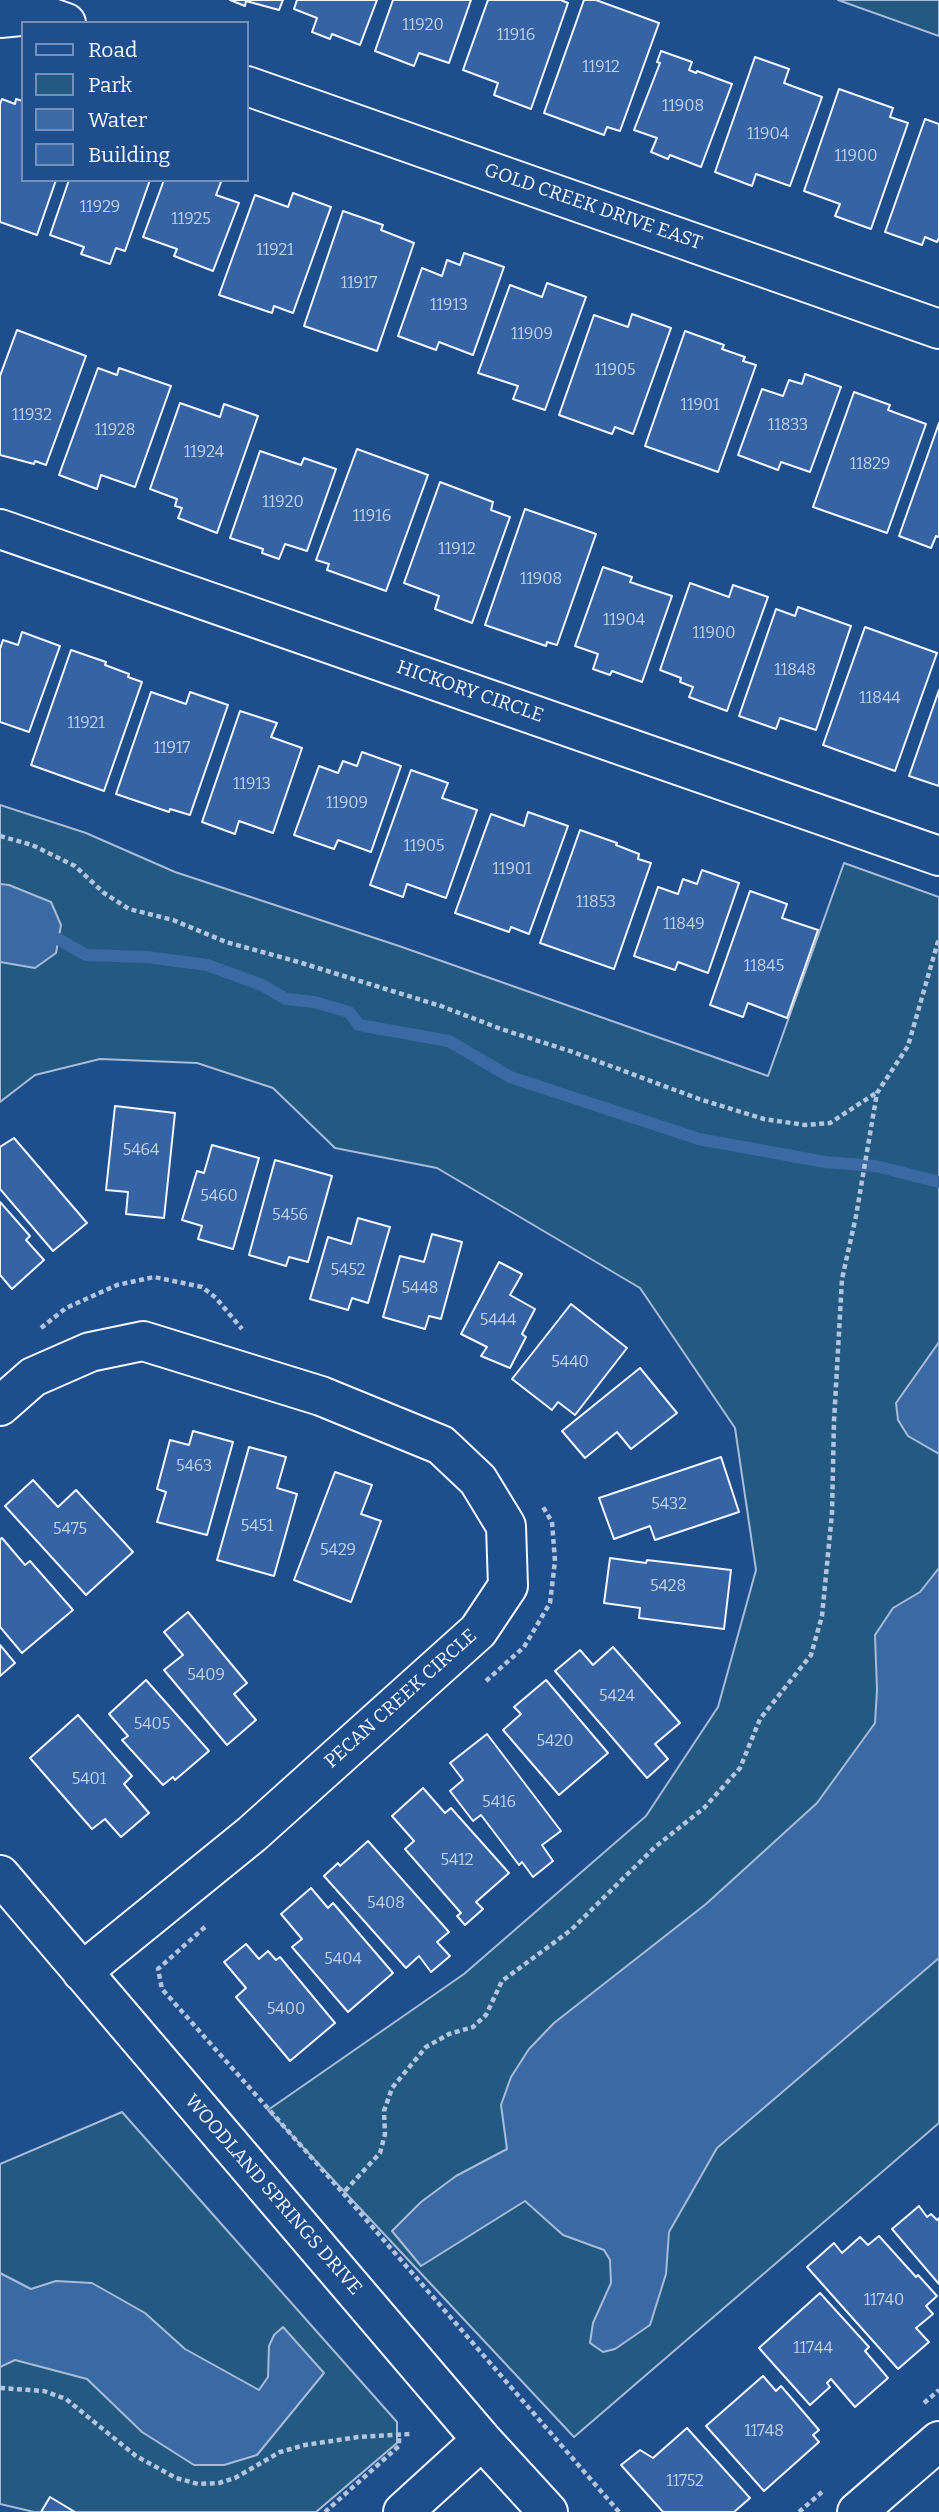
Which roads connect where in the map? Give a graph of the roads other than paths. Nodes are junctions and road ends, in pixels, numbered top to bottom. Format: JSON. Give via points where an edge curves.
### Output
{"nodes":[{"id":1,"x":0,"y":18,"type":"edge"},
{"id":2,"x":60,"y":21,"type":"edge"},
{"id":3,"x":248,"y":86,"type":"edge"},
{"id":4,"x":939,"y":329,"type":"edge"},
{"id":5,"x":0,"y":529,"type":"edge"},
{"id":6,"x":939,"y":856,"type":"edge"},
{"id":7,"x":0,"y":1406,"type":"edge"},
{"id":8,"x":0,"y":1875,"type":"edge"},
{"id":9,"x":82,"y":1972,"type":"junction"},
{"id":10,"x":482,"y":2440,"type":"junction"},
{"id":11,"x":939,"y":2441,"type":"edge"},
{"id":12,"x":403,"y":2512,"type":"edge"},
{"id":13,"x":548,"y":2512,"type":"edge"},
{"id":14,"x":857,"y":2512,"type":"edge"}],
"edges":[{"from":1,"to":2,"type":"street","via":[[41,14]]},
{"from":3,"to":4,"type":"street","name":"GOLD CREEK DRIVE EAST"},
{"from":5,"to":6,"type":"street","name":"HICKORY CIRCLE"},
{"from":7,"to":9,"type":"street","name":"PECAN CREEK CIRCLE","via":[[33,1377],[90,1352],[143,1341],[321,1396],[441,1445],[478,1480],[506,1526],[508,1586],[478,1631],[253,1834]]},
{"from":8,"to":9,"type":"street","name":"WOODLAND SPRINGS DRIVE"},
{"from":9,"to":10,"type":"street","name":"WOODLAND SPRINGS DRIVE"},
{"from":10,"to":12,"type":"street"},
{"from":10,"to":13,"type":"street","name":"WOODLAND SPRINGS DRIVE"},
{"from":11,"to":14,"type":"street"}]}
